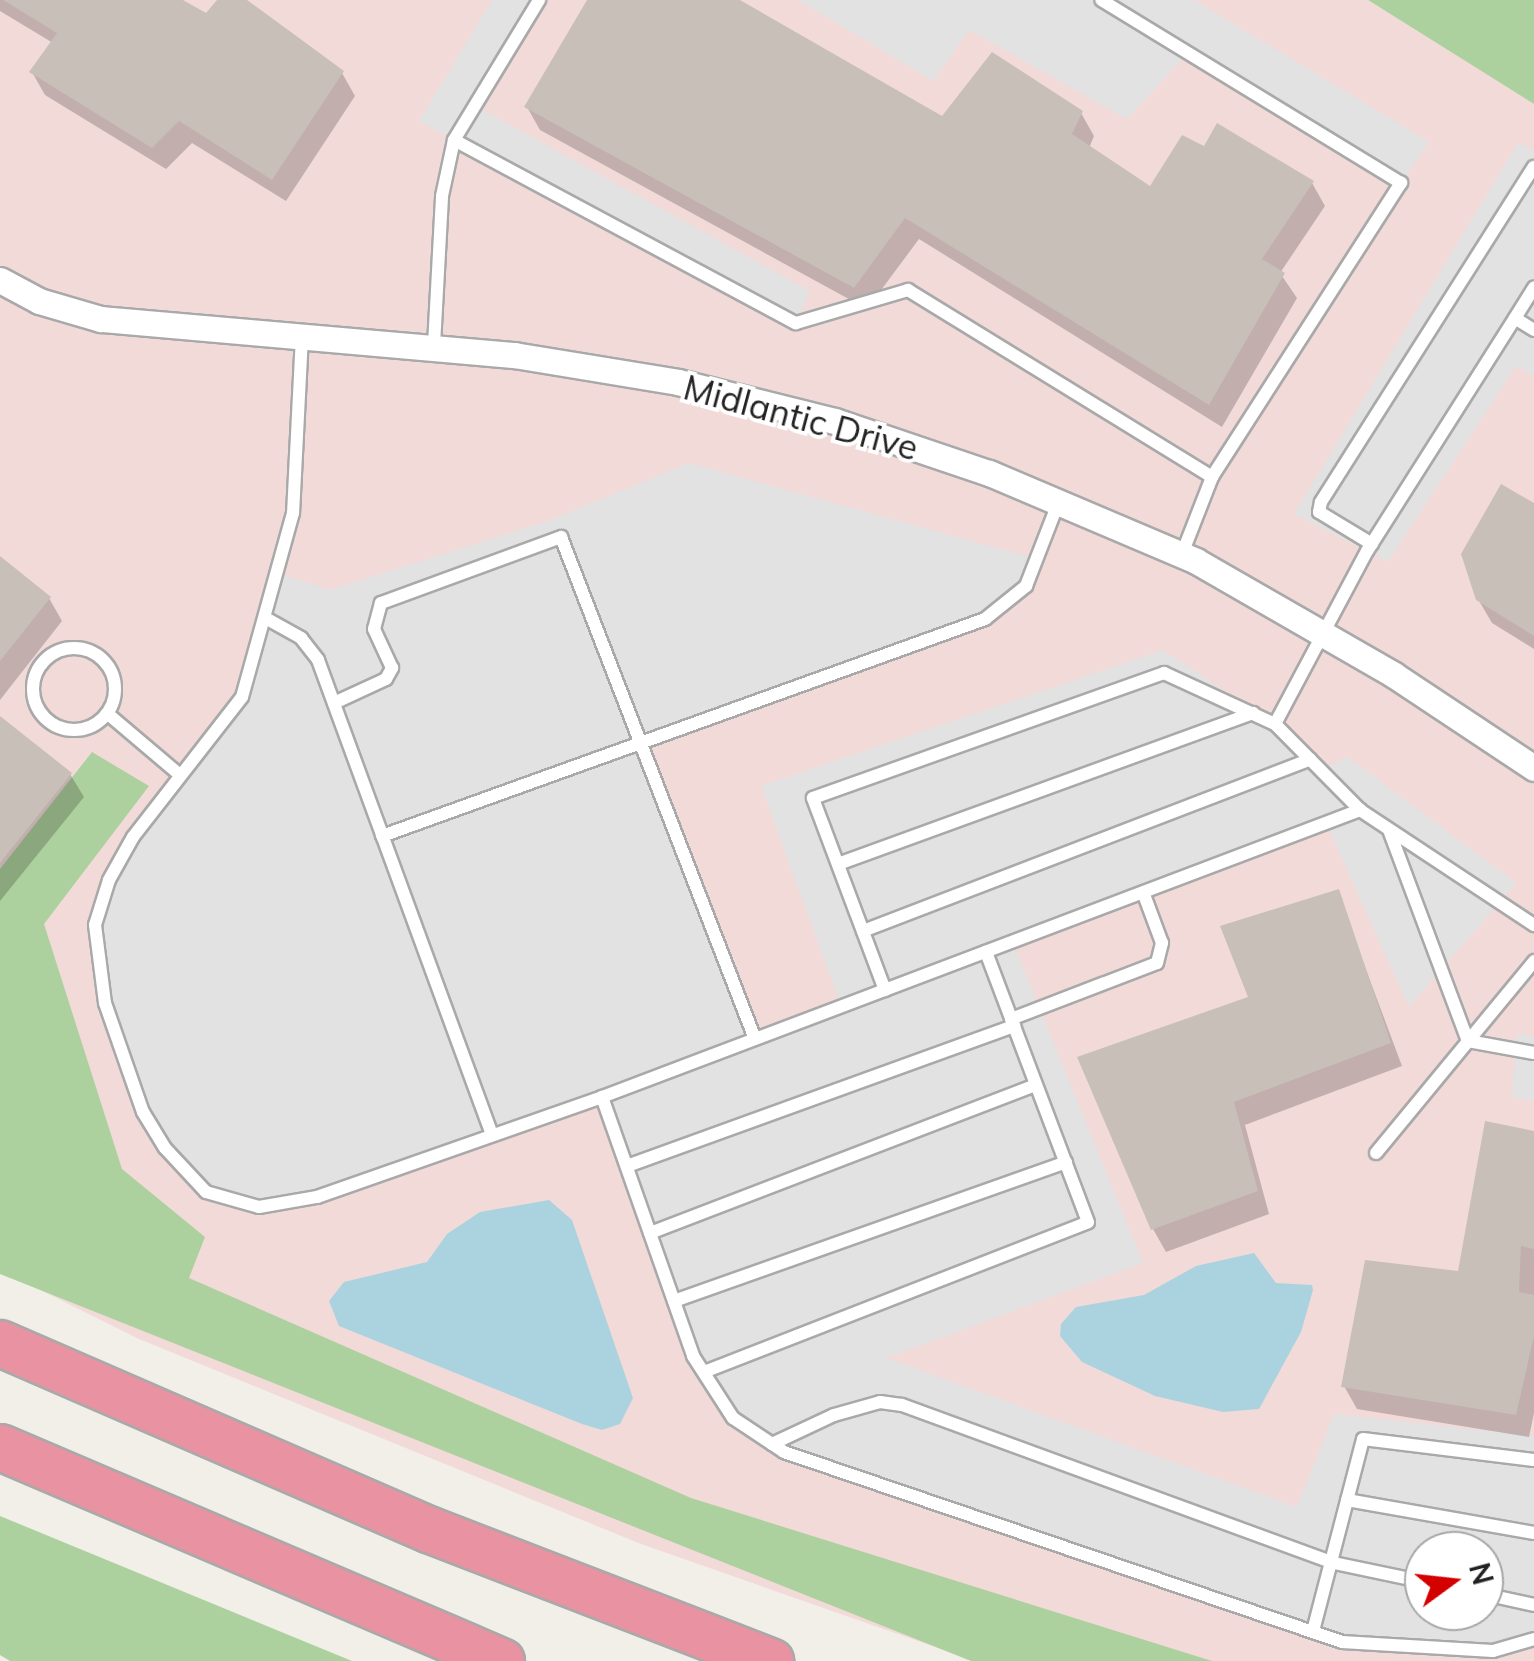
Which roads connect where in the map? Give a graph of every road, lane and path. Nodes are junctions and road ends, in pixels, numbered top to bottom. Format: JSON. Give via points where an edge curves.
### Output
{"nodes":[{"id":1,"x":538,"y":0,"type":"edge"},
{"id":2,"x":1101,"y":0,"type":"edge"},
{"id":3,"x":454,"y":140,"type":"junction"},
{"id":4,"x":1534,"y":166,"type":"edge"},
{"id":5,"x":0,"y":280,"type":"edge"},
{"id":6,"x":1534,"y":287,"type":"edge"},
{"id":7,"x":1515,"y":318,"type":"junction"},
{"id":8,"x":1534,"y":330,"type":"edge"},
{"id":9,"x":302,"y":334,"type":"junction"},
{"id":10,"x":434,"y":345,"type":"junction"},
{"id":11,"x":1212,"y":477,"type":"junction"},
{"id":12,"x":1059,"y":501,"type":"junction"},
{"id":13,"x":1372,"y":544,"type":"junction"},
{"id":14,"x":1182,"y":554,"type":"junction"},
{"id":15,"x":268,"y":620,"type":"junction"},
{"id":16,"x":1325,"y":633,"type":"junction"},
{"id":17,"x":334,"y":703,"type":"junction"},
{"id":18,"x":1252,"y":713,"type":"junction"},
{"id":19,"x":108,"y":714,"type":"junction"},
{"id":20,"x":1275,"y":724,"type":"junction"},
{"id":21,"x":639,"y":739,"type":"junction"},
{"id":22,"x":1310,"y":759,"type":"junction"},
{"id":23,"x":1534,"y":768,"type":"edge"},
{"id":24,"x":180,"y":775,"type":"junction"},
{"id":25,"x":1360,"y":810,"type":"junction"},
{"id":26,"x":1389,"y":830,"type":"junction"},
{"id":27,"x":382,"y":836,"type":"junction"},
{"id":28,"x":838,"y":864,"type":"junction"},
{"id":29,"x":1143,"y":892,"type":"junction"},
{"id":30,"x":1534,"y":926,"type":"edge"},
{"id":31,"x":863,"y":931,"type":"junction"},
{"id":32,"x":986,"y":952,"type":"junction"},
{"id":33,"x":1534,"y":961,"type":"edge"},
{"id":34,"x":885,"y":990,"type":"junction"},
{"id":35,"x":1012,"y":1022,"type":"junction"},
{"id":36,"x":755,"y":1040,"type":"junction"},
{"id":37,"x":1468,"y":1041,"type":"junction"},
{"id":38,"x":1534,"y":1052,"type":"edge"},
{"id":39,"x":1036,"y":1085,"type":"junction"},
{"id":40,"x":602,"y":1097,"type":"junction"},
{"id":41,"x":492,"y":1132,"type":"junction"},
{"id":42,"x":1376,"y":1153,"type":"dead end"},
{"id":43,"x":1066,"y":1162,"type":"junction"},
{"id":44,"x":627,"y":1166,"type":"junction"},
{"id":45,"x":650,"y":1233,"type":"junction"},
{"id":46,"x":674,"y":1301,"type":"junction"},
{"id":47,"x":0,"y":1342,"type":"edge"},
{"id":48,"x":704,"y":1372,"type":"junction"},
{"id":49,"x":772,"y":1444,"type":"junction"},
{"id":50,"x":0,"y":1447,"type":"edge"},
{"id":51,"x":1534,"y":1460,"type":"edge"},
{"id":52,"x":1347,"y":1500,"type":"junction"},
{"id":53,"x":1534,"y":1532,"type":"edge"},
{"id":54,"x":1334,"y":1564,"type":"junction"},
{"id":55,"x":1404,"y":1578,"type":"edge"},
{"id":56,"x":1504,"y":1598,"type":"edge"},
{"id":57,"x":1534,"y":1605,"type":"edge"},
{"id":58,"x":1313,"y":1632,"type":"junction"},
{"id":59,"x":1534,"y":1639,"type":"edge"},
{"id":60,"x":502,"y":1661,"type":"edge"},
{"id":61,"x":770,"y":1661,"type":"edge"}],
"edges":[{"from":1,"to":3,"type":"lane"},
{"from":2,"to":11,"type":"lane","via":[[1400,183]]},
{"from":3,"to":10,"type":"lane","via":[[442,196]]},
{"from":3,"to":11,"type":"lane","via":[[796,323],[908,290]]},
{"from":4,"to":13,"type":"lane","via":[[1322,502],[1320,512]]},
{"from":5,"to":9,"type":"street","name":"Midlantic Drive","via":[[40,301],[101,319]]},
{"from":6,"to":7,"type":"lane"},
{"from":7,"to":8,"type":"lane"},
{"from":7,"to":13,"type":"lane"},
{"from":9,"to":10,"type":"street","name":"Midlantic Drive"},
{"from":9,"to":15,"type":"lane","via":[[292,514]]},
{"from":10,"to":12,"type":"street","name":"Midlantic Drive","via":[[624,371],[784,406]]},
{"from":11,"to":14,"type":"lane"},
{"from":12,"to":14,"type":"street","name":"Midlantic Drive"},
{"from":12,"to":21,"type":"lane","via":[[1026,586],[985,620]]},
{"from":13,"to":16,"type":"lane"},
{"from":14,"to":16,"type":"street","name":"Midlantic Drive"},
{"from":15,"to":17,"type":"lane","via":[[313,650]]},
{"from":15,"to":24,"type":"lane","via":[[242,697]]},
{"from":16,"to":20,"type":"lane"},
{"from":16,"to":23,"type":"street","name":"Midlantic Drive"},
{"from":17,"to":21,"type":"lane","via":[[386,678],[392,668],[374,630],[382,602],[561,537]]},
{"from":17,"to":27,"type":"lane"},
{"from":18,"to":20,"type":"lane"},
{"from":18,"to":28,"type":"lane"},
{"from":18,"to":28,"type":"lane","via":[[1164,672],[813,798]]},
{"from":19,"to":19,"type":"lane","via":[[116,688],[96,654],[70,648],[38,670],[34,697],[47,720],[86,729]]},
{"from":19,"to":24,"type":"lane"},
{"from":20,"to":22,"type":"lane"},
{"from":21,"to":27,"type":"lane"},
{"from":21,"to":36,"type":"lane"},
{"from":22,"to":25,"type":"lane"},
{"from":22,"to":31,"type":"lane"},
{"from":24,"to":41,"type":"lane","via":[[117,865],[96,925],[105,1003],[143,1112],[184,1172],[206,1192],[232,1201],[288,1206]]},
{"from":25,"to":26,"type":"lane"},
{"from":25,"to":29,"type":"lane"},
{"from":26,"to":30,"type":"lane"},
{"from":26,"to":37,"type":"lane"},
{"from":27,"to":41,"type":"lane"},
{"from":28,"to":31,"type":"lane"},
{"from":29,"to":32,"type":"lane"},
{"from":29,"to":35,"type":"lane","via":[[1162,944],[1156,963]]},
{"from":31,"to":34,"type":"lane"},
{"from":32,"to":34,"type":"lane"},
{"from":32,"to":35,"type":"lane"},
{"from":33,"to":37,"type":"lane"},
{"from":34,"to":36,"type":"lane"},
{"from":35,"to":39,"type":"lane"},
{"from":35,"to":44,"type":"lane"},
{"from":36,"to":40,"type":"lane"},
{"from":37,"to":38,"type":"lane"},
{"from":37,"to":42,"type":"lane"},
{"from":39,"to":43,"type":"lane"},
{"from":39,"to":45,"type":"lane"},
{"from":40,"to":41,"type":"lane"},
{"from":40,"to":44,"type":"lane"},
{"from":43,"to":46,"type":"lane"},
{"from":43,"to":48,"type":"lane","via":[[1088,1222]]},
{"from":44,"to":45,"type":"lane"},
{"from":45,"to":46,"type":"lane"},
{"from":46,"to":48,"type":"lane"},
{"from":47,"to":61,"type":"highway","via":[[428,1529]]},
{"from":48,"to":49,"type":"lane","via":[[733,1418]]},
{"from":49,"to":54,"type":"lane","via":[[834,1415],[880,1402],[902,1405]]},
{"from":49,"to":58,"type":"lane"},
{"from":50,"to":60,"type":"highway"},
{"from":51,"to":52,"type":"lane","via":[[1363,1439]]},
{"from":52,"to":53,"type":"lane"},
{"from":52,"to":54,"type":"lane"},
{"from":54,"to":55,"type":"lane"},
{"from":54,"to":58,"type":"lane"},
{"from":56,"to":57,"type":"lane"},
{"from":58,"to":59,"type":"lane","via":[[1342,1642],[1493,1652]]}]}
